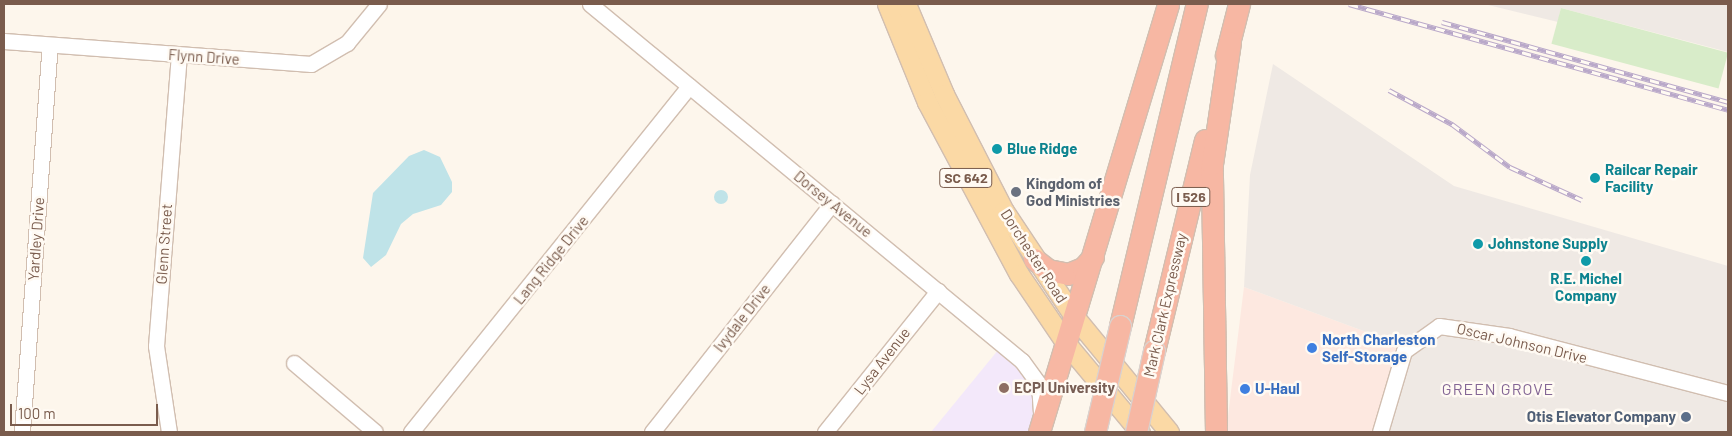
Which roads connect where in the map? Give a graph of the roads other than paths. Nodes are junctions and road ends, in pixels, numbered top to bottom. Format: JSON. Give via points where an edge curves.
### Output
{"nodes":[{"id":1,"x":379,"y":4,"type":"edge"},
{"id":2,"x":887,"y":4,"type":"edge"},
{"id":3,"x":906,"y":4,"type":"edge"},
{"id":4,"x":1197,"y":4,"type":"edge"},
{"id":5,"x":1239,"y":4,"type":"edge"},
{"id":6,"x":598,"y":6,"type":"edge"},
{"id":7,"x":1164,"y":14,"type":"edge"},
{"id":8,"x":4,"y":42,"type":"edge"},
{"id":9,"x":1230,"y":42,"type":"junction"},
{"id":10,"x":50,"y":45,"type":"junction"},
{"id":11,"x":179,"y":56,"type":"junction"},
{"id":12,"x":689,"y":86,"type":"junction"},
{"id":13,"x":832,"y":203,"type":"junction"},
{"id":14,"x":1093,"y":257,"type":"junction"},
{"id":15,"x":1034,"y":259,"type":"junction"},
{"id":16,"x":938,"y":291,"type":"junction"},
{"id":17,"x":1073,"y":315,"type":"junction"},
{"id":18,"x":1065,"y":342,"type":"junction"},
{"id":19,"x":294,"y":364,"type":"dead end"},
{"id":20,"x":1728,"y":393,"type":"edge"},
{"id":21,"x":1040,"y":428,"type":"edge"},
{"id":22,"x":22,"y":432,"type":"edge"},
{"id":23,"x":169,"y":432,"type":"edge"},
{"id":24,"x":375,"y":432,"type":"edge"},
{"id":25,"x":411,"y":432,"type":"edge"},
{"id":26,"x":652,"y":432,"type":"edge"},
{"id":27,"x":825,"y":432,"type":"edge"},
{"id":28,"x":1095,"y":432,"type":"edge"},
{"id":29,"x":1136,"y":432,"type":"edge"},
{"id":30,"x":1140,"y":432,"type":"edge"},
{"id":31,"x":1169,"y":432,"type":"edge"},
{"id":32,"x":1216,"y":432,"type":"edge"},
{"id":33,"x":1380,"y":432,"type":"edge"}],
"edges":[{"from":1,"to":11,"type":"street","name":"Flynn Drive","via":[[347,43],[311,64]]},
{"from":2,"to":18,"type":"main road","name":"Dorchester Road","number":"SC 642","via":[[927,102],[988,219]]},
{"from":3,"to":15,"type":"main road","name":"Dorchester Road","number":"SC 642","via":[[944,94]]},
{"from":4,"to":28,"type":"highway","number":"I 526","bridge":true},
{"from":5,"to":9,"type":"highway","name":"Mark Clark Expressway","number":"I 526"},
{"from":6,"to":12,"type":"street","name":"Dorsey Avenue"},
{"from":7,"to":14,"type":"highway"},
{"from":8,"to":10,"type":"street","name":"Flynn Drive"},
{"from":9,"to":29,"type":"highway","name":"Mark Clark Expressway","number":"I 526","bridge":true},
{"from":9,"to":32,"type":"highway","via":[[1212,164]]},
{"from":10,"to":11,"type":"street","name":"Flynn Drive"},
{"from":10,"to":22,"type":"street","name":"Yardley Drive"},
{"from":11,"to":23,"type":"street","name":"Glenn Street","via":[[156,346]]},
{"from":12,"to":13,"type":"street","name":"Dorsey Avenue"},
{"from":12,"to":25,"type":"street","name":"Lang Ridge Drive"},
{"from":13,"to":16,"type":"street","name":"Dorsey Avenue"},
{"from":13,"to":26,"type":"street","name":"Ivydale Drive"},
{"from":14,"to":15,"type":"highway","via":[[1083,268],[1068,274],[1048,270]]},
{"from":14,"to":17,"type":"highway"},
{"from":15,"to":17,"type":"main road","name":"Dorchester Road","number":"SC 642"},
{"from":16,"to":21,"type":"street","name":"Dorsey Avenue","via":[[1022,361],[1040,384]]},
{"from":16,"to":27,"type":"street","name":"Lysa Avenue"},
{"from":17,"to":18,"type":"highway"},
{"from":17,"to":31,"type":"main road","name":"Dorchester Road","number":"SC 642"},
{"from":18,"to":21,"type":"highway"},
{"from":18,"to":30,"type":"main road","name":"Dorchester Road","number":"SC 642"},
{"from":19,"to":24,"type":"street"},
{"from":20,"to":33,"type":"street","name":"Oscar Johnson Drive","via":[[1509,336],[1439,326],[1404,351]]}]}
